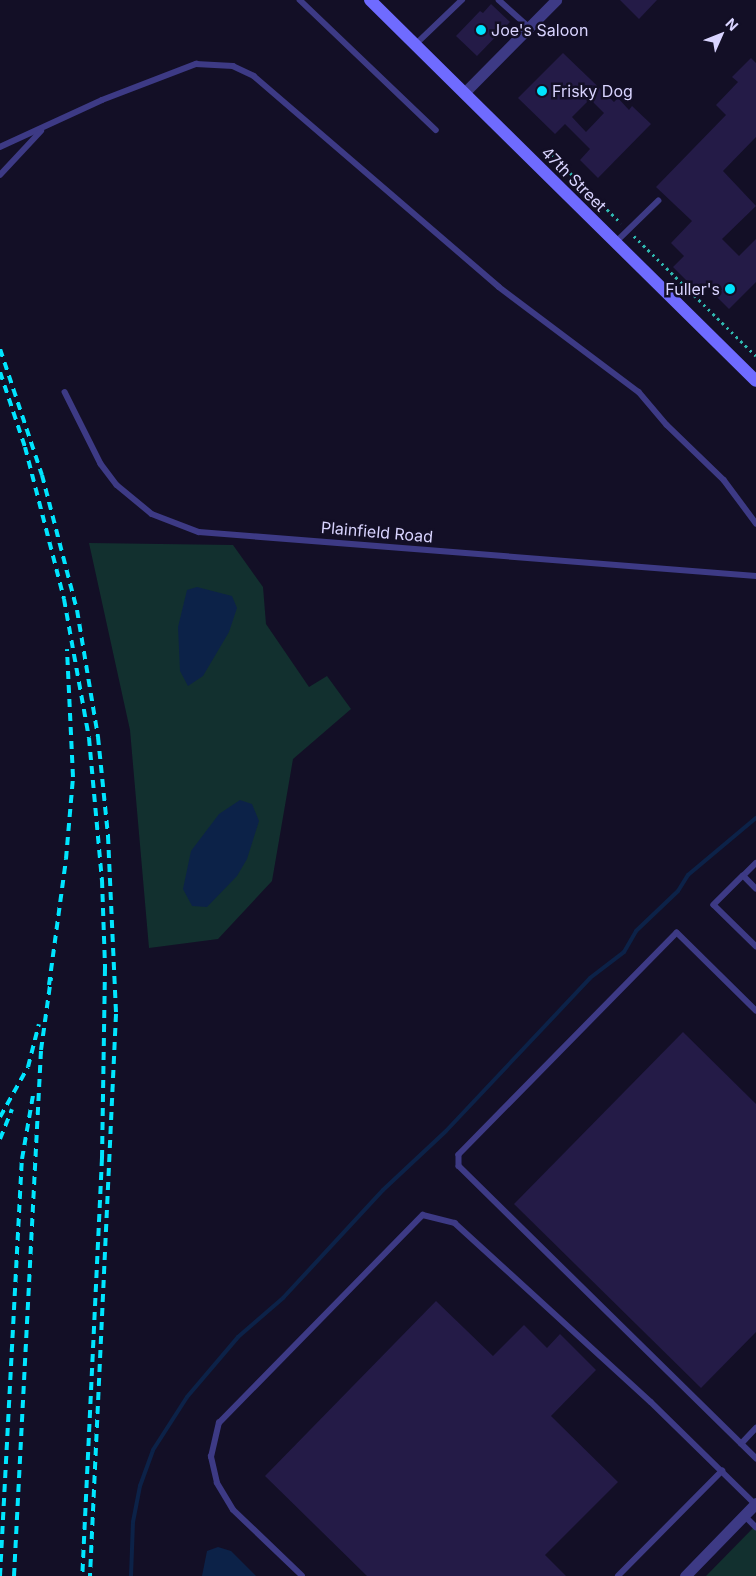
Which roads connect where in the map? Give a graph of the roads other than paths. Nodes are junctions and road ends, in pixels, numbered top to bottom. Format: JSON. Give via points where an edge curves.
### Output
{"nodes":[{"id":1,"x":300,"y":0,"type":"edge"},
{"id":2,"x":370,"y":0,"type":"edge"},
{"id":3,"x":462,"y":0,"type":"edge"},
{"id":4,"x":499,"y":0,"type":"edge"},
{"id":5,"x":556,"y":0,"type":"edge"},
{"id":6,"x":529,"y":28,"type":"junction"},
{"id":7,"x":415,"y":44,"type":"junction"},
{"id":8,"x":464,"y":93,"type":"junction"},
{"id":9,"x":45,"y":127,"type":"junction"},
{"id":10,"x":436,"y":130,"type":"dead end"},
{"id":11,"x":0,"y":148,"type":"edge"},
{"id":12,"x":0,"y":175,"type":"edge"},
{"id":13,"x":658,"y":201,"type":"dead end"},
{"id":14,"x":616,"y":242,"type":"junction"},
{"id":15,"x":756,"y":381,"type":"edge"},
{"id":16,"x":65,"y":392,"type":"dead end"},
{"id":17,"x":756,"y":523,"type":"edge"},
{"id":18,"x":756,"y":576,"type":"edge"},
{"id":19,"x":756,"y":863,"type":"edge"},
{"id":20,"x":743,"y":876,"type":"junction"},
{"id":21,"x":756,"y":889,"type":"edge"},
{"id":22,"x":756,"y":946,"type":"edge"},
{"id":23,"x":756,"y":1011,"type":"edge"},
{"id":24,"x":756,"y":1428,"type":"edge"},
{"id":25,"x":741,"y":1444,"type":"junction"},
{"id":26,"x":756,"y":1458,"type":"edge"},
{"id":27,"x":722,"y":1470,"type":"junction"},
{"id":28,"x":756,"y":1504,"type":"edge"},
{"id":29,"x":744,"y":1515,"type":"junction"},
{"id":30,"x":756,"y":1527,"type":"edge"},
{"id":31,"x":302,"y":1576,"type":"edge"},
{"id":32,"x":618,"y":1576,"type":"edge"},
{"id":33,"x":685,"y":1576,"type":"edge"}],
"edges":[{"from":1,"to":10,"type":"lane"},
{"from":2,"to":7,"type":"main road","name":"47th Street"},
{"from":3,"to":7,"type":"lane"},
{"from":4,"to":6,"type":"lane"},
{"from":5,"to":6,"type":"street"},
{"from":6,"to":8,"type":"street"},
{"from":7,"to":8,"type":"main road","name":"47th Street"},
{"from":8,"to":14,"type":"main road","name":"47th Street"},
{"from":9,"to":11,"type":"lane"},
{"from":9,"to":12,"type":"lane"},
{"from":9,"to":17,"type":"lane","via":[[102,100],[196,64],[233,66],[254,76],[499,287],[639,392],[667,425],[724,480]]},
{"from":13,"to":14,"type":"lane"},
{"from":14,"to":15,"type":"main road","name":"47th Street"},
{"from":16,"to":18,"type":"lane","name":"Plainfield Road","via":[[101,464],[117,484],[152,514],[199,532]]},
{"from":19,"to":20,"type":"lane"},
{"from":20,"to":21,"type":"lane"},
{"from":20,"to":22,"type":"lane","via":[[714,905]]},
{"from":23,"to":25,"type":"lane","via":[[677,933],[459,1155],[459,1166]]},
{"from":24,"to":25,"type":"lane"},
{"from":25,"to":26,"type":"lane"},
{"from":27,"to":28,"type":"lane"},
{"from":27,"to":31,"type":"lane","via":[[455,1223],[423,1215],[219,1423],[211,1457],[217,1483],[233,1510]]},
{"from":27,"to":32,"type":"lane"},
{"from":28,"to":29,"type":"street"},
{"from":29,"to":30,"type":"lane"},
{"from":29,"to":33,"type":"street"}]}
